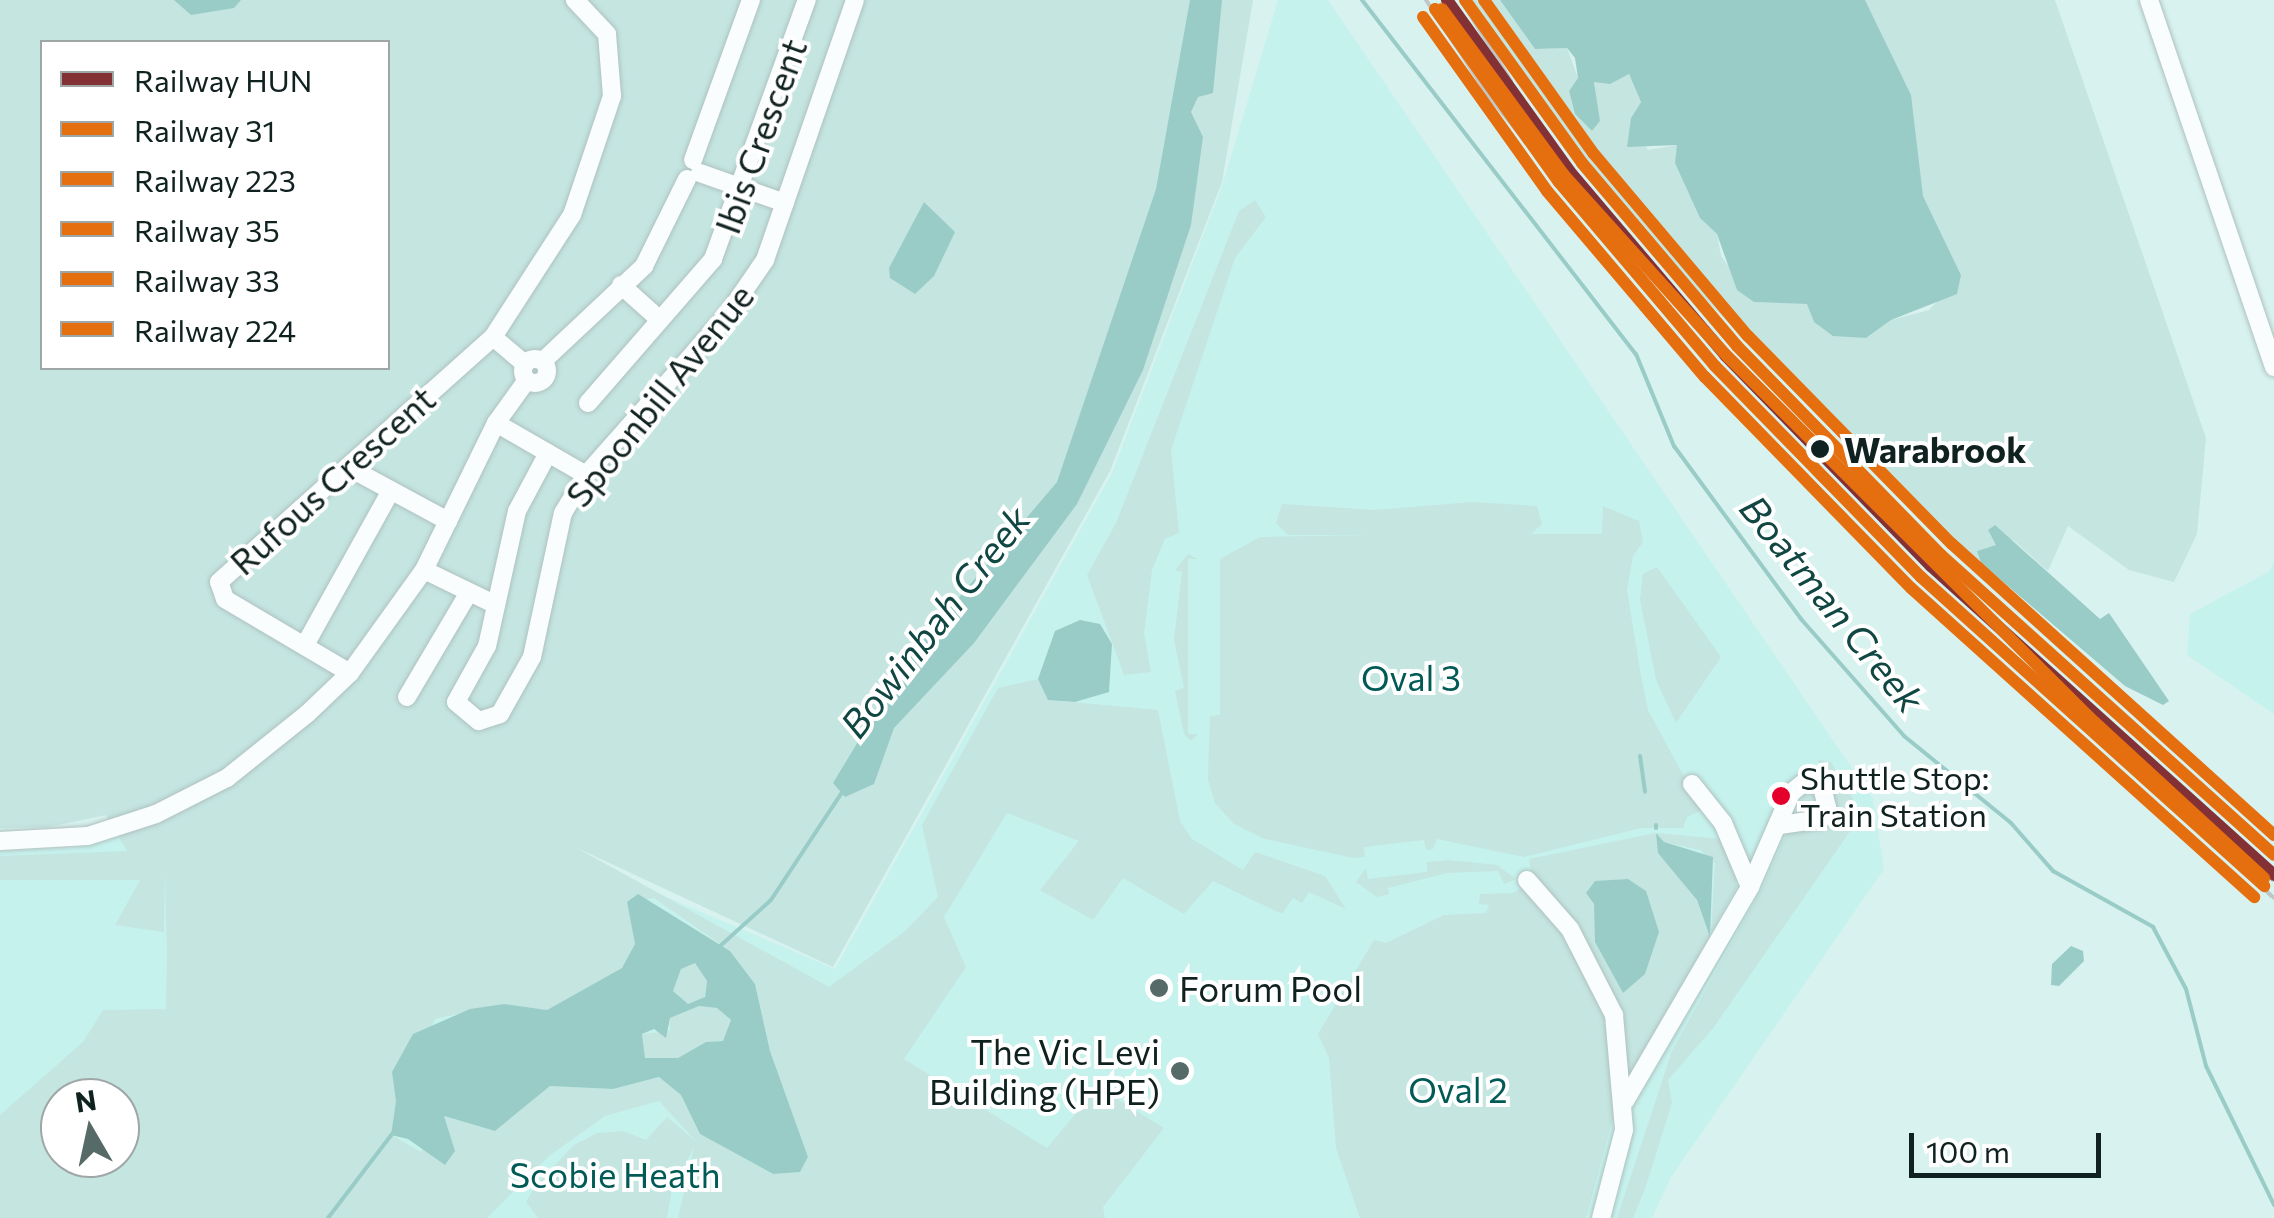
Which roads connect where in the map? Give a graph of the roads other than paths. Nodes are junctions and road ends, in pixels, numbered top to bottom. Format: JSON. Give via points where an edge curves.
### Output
{"nodes":[{"id":1,"x":575,"y":0,"type":"edge"},
{"id":2,"x":751,"y":0,"type":"edge"},
{"id":3,"x":807,"y":0,"type":"edge"},
{"id":4,"x":856,"y":0,"type":"edge"},
{"id":5,"x":2149,"y":0,"type":"edge"},
{"id":6,"x":693,"y":171,"type":"junction"},
{"id":7,"x":741,"y":188,"type":"junction"},
{"id":8,"x":785,"y":203,"type":"junction"},
{"id":9,"x":622,"y":285,"type":"junction"},
{"id":10,"x":660,"y":320,"type":"junction"},
{"id":11,"x":493,"y":336,"type":"junction"},
{"id":12,"x":2274,"y":367,"type":"edge"},
{"id":13,"x":532,"y":368,"type":"junction"},
{"id":14,"x":588,"y":403,"type":"dead end"},
{"id":15,"x":496,"y":423,"type":"junction"},
{"id":16,"x":548,"y":452,"type":"junction"},
{"id":17,"x":348,"y":466,"type":"junction"},
{"id":18,"x":586,"y":475,"type":"junction"},
{"id":19,"x":389,"y":494,"type":"junction"},
{"id":20,"x":448,"y":521,"type":"junction"},
{"id":21,"x":424,"y":570,"type":"junction"},
{"id":22,"x":468,"y":594,"type":"junction"},
{"id":23,"x":496,"y":606,"type":"junction"},
{"id":24,"x":305,"y":646,"type":"junction"},
{"id":25,"x":350,"y":673,"type":"junction"},
{"id":26,"x":407,"y":697,"type":"dead end"},
{"id":27,"x":1692,"y":784,"type":"dead end"},
{"id":28,"x":1782,"y":825,"type":"dead end"},
{"id":29,"x":0,"y":842,"type":"edge"},
{"id":30,"x":1527,"y":880,"type":"dead end"},
{"id":31,"x":1750,"y":887,"type":"junction"},
{"id":32,"x":1625,"y":1100,"type":"junction"},
{"id":33,"x":1602,"y":1218,"type":"edge"}],
"edges":[{"from":1,"to":11,"type":"street","name":"Rufous Crescent","via":[[607,34],[612,111],[572,216]]},
{"from":2,"to":6,"type":"street"},
{"from":3,"to":7,"type":"street","name":"Ibis Crescent"},
{"from":4,"to":8,"type":"street","name":"Spoonbill Avenue"},
{"from":5,"to":12,"type":"street"},
{"from":6,"to":7,"type":"street"},
{"from":6,"to":9,"type":"street","via":[[662,238]]},
{"from":7,"to":8,"type":"street"},
{"from":7,"to":10,"type":"street","name":"Ibis Crescent","via":[[714,258]]},
{"from":8,"to":18,"type":"street","name":"Spoonbill Avenue","via":[[745,292]]},
{"from":9,"to":10,"type":"street"},
{"from":9,"to":13,"type":"street"},
{"from":10,"to":14,"type":"street","name":"Ibis Crescent"},
{"from":11,"to":13,"type":"street"},
{"from":11,"to":17,"type":"street","name":"Rufous Crescent"},
{"from":13,"to":15,"type":"street"},
{"from":15,"to":16,"type":"street"},
{"from":15,"to":20,"type":"street"},
{"from":16,"to":18,"type":"street"},
{"from":16,"to":23,"type":"street","name":"Spoonbill Avenue","via":[[517,511]]},
{"from":17,"to":19,"type":"street"},
{"from":17,"to":24,"type":"street","name":"Rufous Crescent","via":[[219,582],[225,600]]},
{"from":18,"to":23,"type":"street","name":"Spoonbill Avenue","via":[[563,513],[532,657],[488,723],[456,702],[486,646]]},
{"from":19,"to":20,"type":"street"},
{"from":19,"to":24,"type":"street"},
{"from":20,"to":21,"type":"street"},
{"from":21,"to":22,"type":"street"},
{"from":21,"to":25,"type":"street"},
{"from":22,"to":23,"type":"street"},
{"from":22,"to":26,"type":"street"},
{"from":24,"to":25,"type":"street","name":"Rufous Crescent"},
{"from":25,"to":29,"type":"street","via":[[261,754],[193,797],[88,836]]},
{"from":27,"to":31,"type":"street","via":[[1723,824]]},
{"from":28,"to":31,"type":"street"},
{"from":30,"to":32,"type":"street","via":[[1570,930],[1614,1015]]},
{"from":31,"to":32,"type":"street"},
{"from":32,"to":33,"type":"street"}]}
